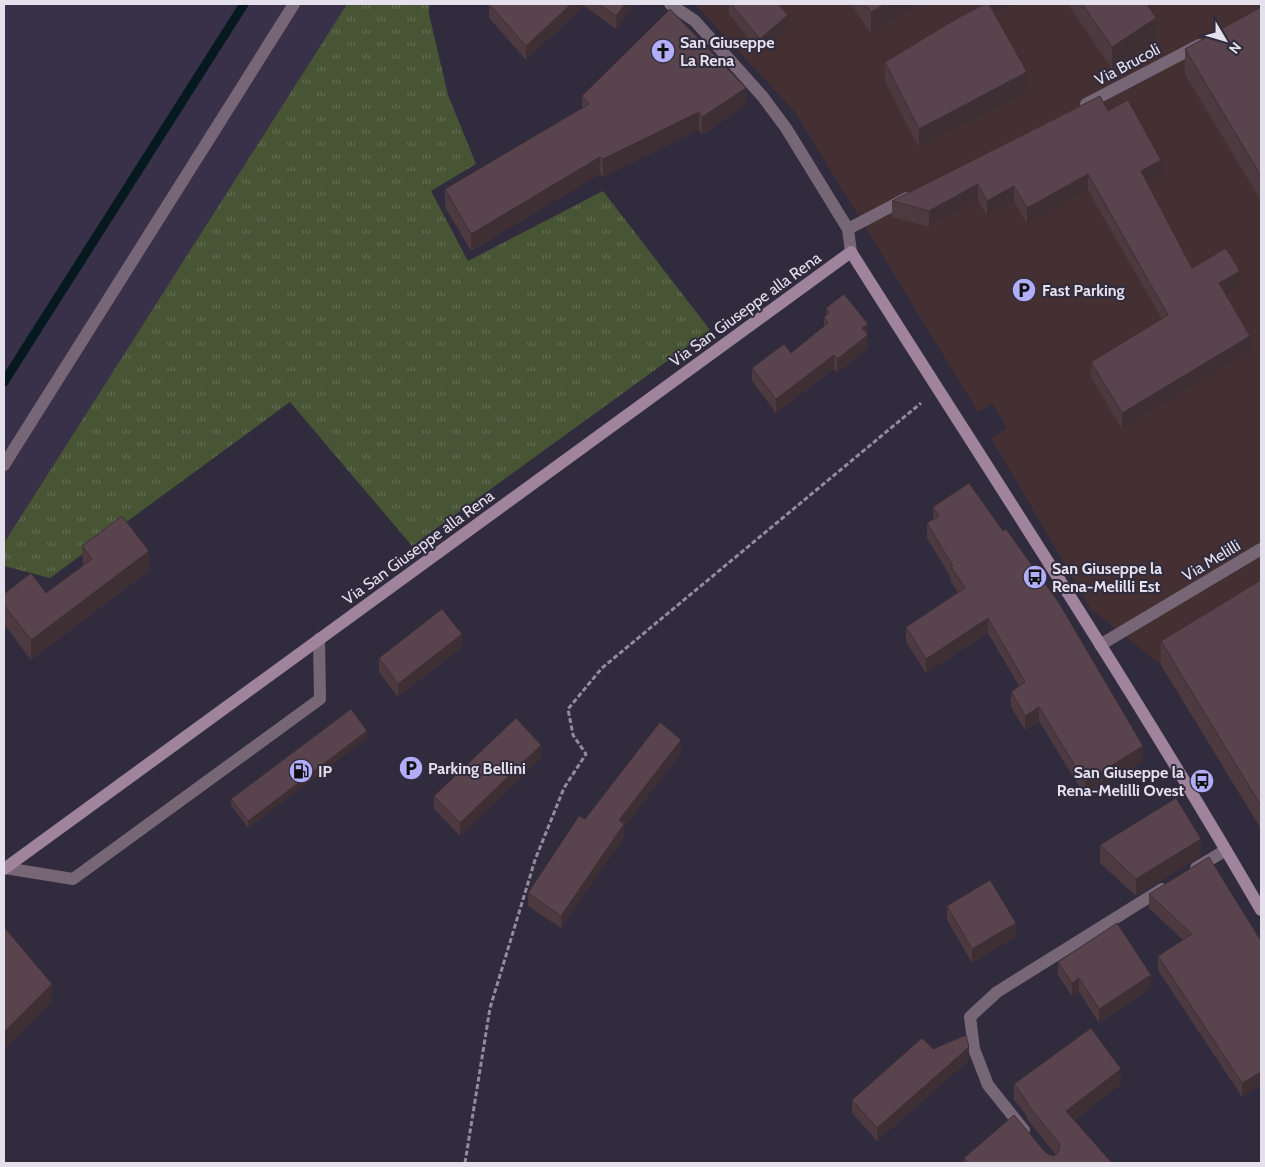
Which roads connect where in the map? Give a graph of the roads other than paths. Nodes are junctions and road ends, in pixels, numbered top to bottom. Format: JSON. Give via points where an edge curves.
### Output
{"nodes":[{"id":1,"x":294,"y":4,"type":"edge"},
{"id":2,"x":670,"y":4,"type":"edge"},
{"id":3,"x":1209,"y":40,"type":"edge"},
{"id":4,"x":1077,"y":109,"type":"edge"},
{"id":5,"x":919,"y":192,"type":"edge"},
{"id":6,"x":848,"y":229,"type":"junction"},
{"id":7,"x":851,"y":252,"type":"junction"},
{"id":8,"x":4,"y":465,"type":"edge"},
{"id":9,"x":1261,"y":549,"type":"edge"},
{"id":10,"x":319,"y":640,"type":"junction"},
{"id":11,"x":1100,"y":645,"type":"junction"},
{"id":12,"x":1226,"y":850,"type":"junction"},
{"id":13,"x":4,"y":868,"type":"edge"},
{"id":14,"x":1190,"y":872,"type":"edge"},
{"id":15,"x":1173,"y":883,"type":"edge"},
{"id":16,"x":1261,"y":910,"type":"edge"},
{"id":17,"x":1034,"y":1143,"type":"edge"}],
"edges":[{"from":1,"to":8,"type":"street"},
{"from":2,"to":6,"type":"street","via":[[695,21],[763,97],[786,128]]},
{"from":3,"to":4,"type":"street","name":"Via Brucoli"},
{"from":5,"to":6,"type":"street"},
{"from":6,"to":7,"type":"street"},
{"from":7,"to":10,"type":"main road","name":"Via San Giuseppe alla Rena"},
{"from":7,"to":11,"type":"main road"},
{"from":9,"to":11,"type":"street","name":"Via Melilli"},
{"from":10,"to":13,"type":"main road","name":"Via San Giuseppe alla Rena"},
{"from":10,"to":13,"type":"street","via":[[320,699],[73,879]]},
{"from":11,"to":12,"type":"main road"},
{"from":12,"to":14,"type":"street"},
{"from":12,"to":16,"type":"main road"},
{"from":15,"to":17,"type":"street","via":[[997,992],[970,1018],[974,1050],[988,1085]]}]}
